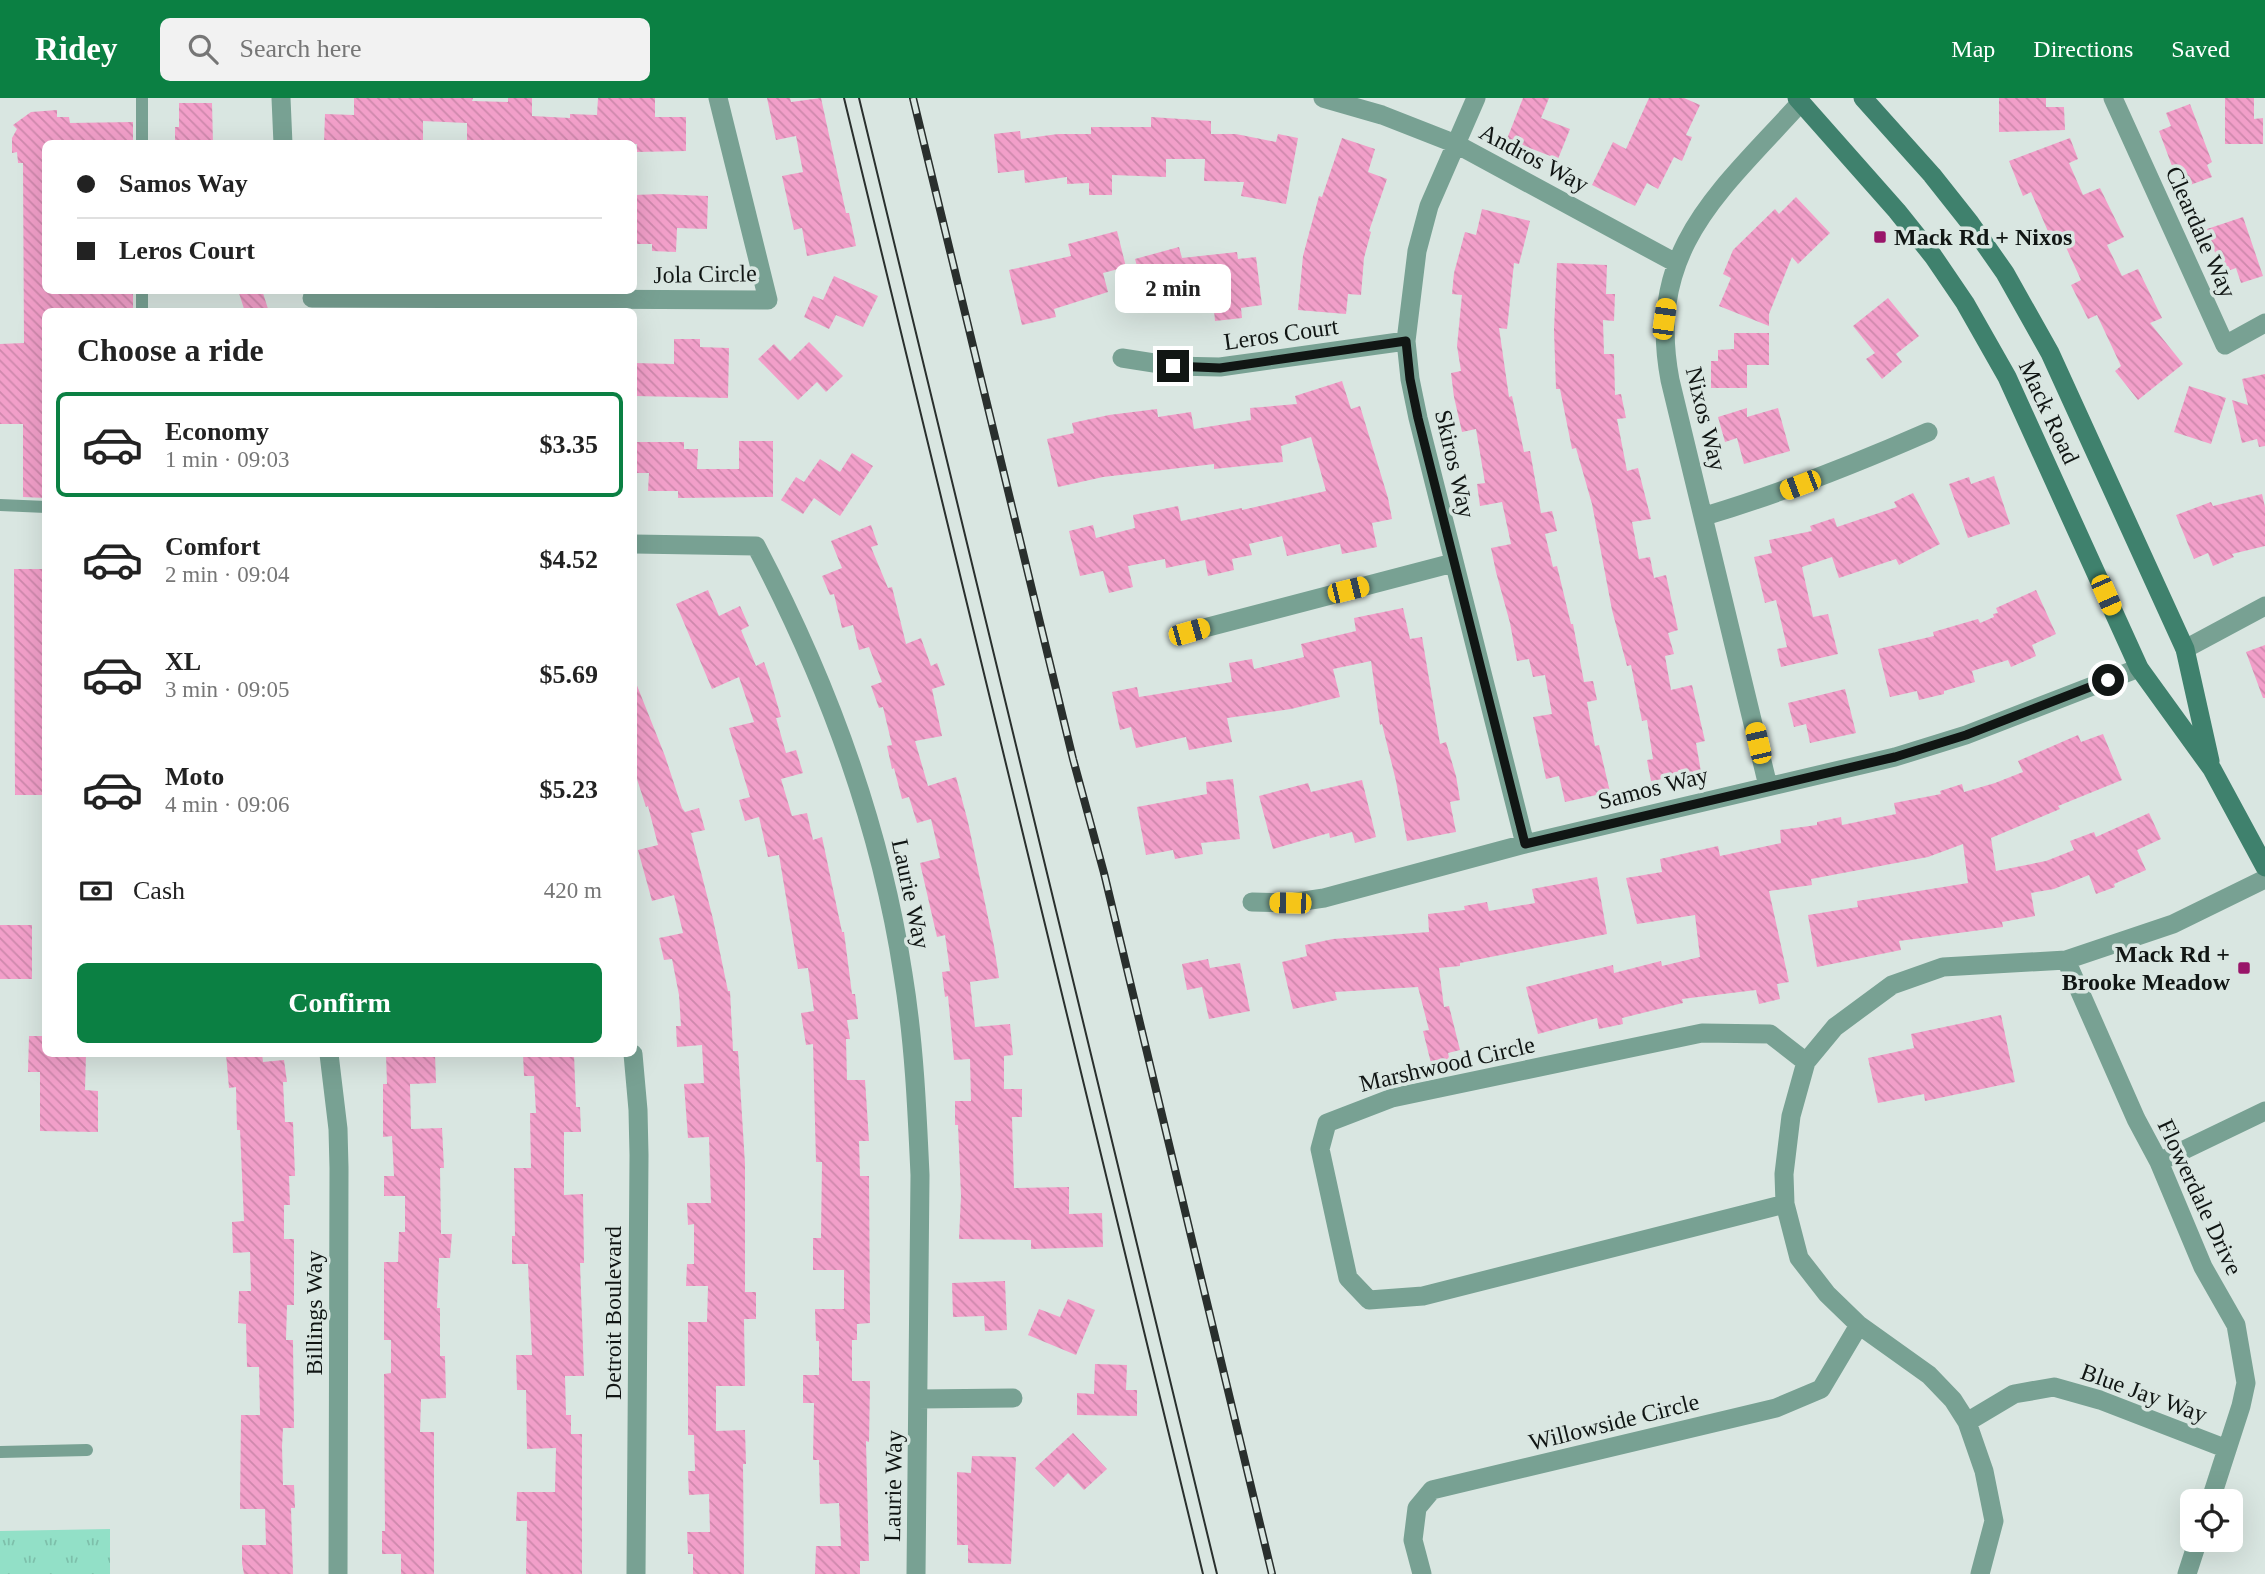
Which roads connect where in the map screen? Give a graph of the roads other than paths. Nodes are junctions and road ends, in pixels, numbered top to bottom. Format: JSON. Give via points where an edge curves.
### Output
{"nodes":[{"id":1,"x":142,"y":98,"type":"edge"},
{"id":2,"x":281,"y":98,"type":"edge"},
{"id":3,"x":718,"y":98,"type":"edge"},
{"id":4,"x":1323,"y":98,"type":"edge"},
{"id":5,"x":1476,"y":98,"type":"edge"},
{"id":6,"x":1863,"y":98,"type":"edge"},
{"id":7,"x":2113,"y":98,"type":"edge"},
{"id":8,"x":1799,"y":100,"type":"edge"},
{"id":9,"x":142,"y":140,"type":"edge"},
{"id":10,"x":283,"y":140,"type":"edge"},
{"id":11,"x":1456,"y":144,"type":"junction"},
{"id":12,"x":1676,"y":263,"type":"junction"},
{"id":13,"x":313,"y":300,"type":"edge"},
{"id":14,"x":2265,"y":323,"type":"edge"},
{"id":15,"x":1406,"y":341,"type":"junction"},
{"id":16,"x":1122,"y":358,"type":"dead end"},
{"id":17,"x":1928,"y":432,"type":"dead end"},
{"id":18,"x":0,"y":505,"type":"edge"},
{"id":19,"x":42,"y":507,"type":"edge"},
{"id":20,"x":1705,"y":516,"type":"junction"},
{"id":21,"x":637,"y":544,"type":"edge"},
{"id":22,"x":1453,"y":563,"type":"junction"},
{"id":23,"x":2265,"y":606,"type":"edge"},
{"id":24,"x":1189,"y":632,"type":"dead end"},
{"id":25,"x":2185,"y":649,"type":"junction"},
{"id":26,"x":2139,"y":668,"type":"junction"},
{"id":27,"x":2212,"y":769,"type":"junction"},
{"id":28,"x":1768,"y":786,"type":"junction"},
{"id":29,"x":1525,"y":844,"type":"junction"},
{"id":30,"x":2265,"y":867,"type":"edge"},
{"id":31,"x":2265,"y":879,"type":"edge"},
{"id":32,"x":1252,"y":902,"type":"dead end"},
{"id":33,"x":2066,"y":960,"type":"junction"},
{"id":34,"x":329,"y":1057,"type":"edge"},
{"id":35,"x":633,"y":1057,"type":"edge"},
{"id":36,"x":1806,"y":1062,"type":"junction"},
{"id":37,"x":2265,"y":1111,"type":"edge"},
{"id":38,"x":2159,"y":1162,"type":"junction"},
{"id":39,"x":1785,"y":1204,"type":"junction"},
{"id":40,"x":1858,"y":1325,"type":"junction"},
{"id":41,"x":1013,"y":1398,"type":"dead end"},
{"id":42,"x":918,"y":1399,"type":"junction"},
{"id":43,"x":1967,"y":1422,"type":"junction"},
{"id":44,"x":2227,"y":1449,"type":"junction"},
{"id":45,"x":87,"y":1450,"type":"dead end"},
{"id":46,"x":0,"y":1452,"type":"edge"},
{"id":47,"x":2214,"y":1489,"type":"edge"},
{"id":48,"x":2194,"y":1552,"type":"edge"},
{"id":49,"x":338,"y":1574,"type":"edge"},
{"id":50,"x":636,"y":1574,"type":"edge"},
{"id":51,"x":916,"y":1574,"type":"edge"},
{"id":52,"x":1422,"y":1574,"type":"edge"},
{"id":53,"x":1980,"y":1574,"type":"edge"},
{"id":54,"x":2186,"y":1574,"type":"edge"}],
"edges":[{"from":1,"to":9,"type":"lane"},
{"from":2,"to":10,"type":"street"},
{"from":3,"to":13,"type":"street","name":"Jola Circle","via":[[768,300]]},
{"from":4,"to":11,"type":"street","name":"Andros Way"},
{"from":5,"to":11,"type":"street","name":"Skiros Way"},
{"from":6,"to":25,"type":"main road","name":"Mack Road","via":[[1932,175],[2005,273],[2050,353]]},
{"from":7,"to":14,"type":"street","name":"Cleardale Way","via":[[2225,345]]},
{"from":8,"to":12,"type":"street","name":"Nixos Way","via":[[1707,207]]},
{"from":8,"to":26,"type":"main road","name":"Mack Road","via":[[1897,211],[1965,303],[2007,377]]},
{"from":11,"to":12,"type":"street","name":"Andros Way"},
{"from":11,"to":15,"type":"street","name":"Skiros Way","via":[[1429,206],[1417,251]]},
{"from":12,"to":20,"type":"street","name":"Nixos Way","via":[[1664,319],[1665,355]]},
{"from":15,"to":16,"type":"street","name":"Leros Court","via":[[1220,368]]},
{"from":15,"to":22,"type":"street","name":"Skiros Way","via":[[1418,418]]},
{"from":17,"to":20,"type":"street","via":[[1777,494]]},
{"from":18,"to":19,"type":"lane"},
{"from":20,"to":28,"type":"street","name":"Nixos Way"},
{"from":21,"to":42,"type":"street","name":"Laurie Way","via":[[756,545],[822,684],[854,771],[890,905],[912,1043],[920,1175]]},
{"from":22,"to":24,"type":"street"},
{"from":22,"to":29,"type":"street","name":"Skiros Way"},
{"from":23,"to":25,"type":"street"},
{"from":25,"to":27,"type":"main road","name":"Mack Road"},
{"from":26,"to":27,"type":"main road","name":"Mack Road"},
{"from":26,"to":28,"type":"street","name":"Samos Way","via":[[1966,735],[1895,757]]},
{"from":27,"to":30,"type":"main road","name":"Mack Road"},
{"from":28,"to":29,"type":"street","name":"Samos Way"},
{"from":29,"to":32,"type":"street","name":"Samos Way","via":[[1324,898]]},
{"from":31,"to":33,"type":"street","via":[[2173,924]]},
{"from":33,"to":36,"type":"street","via":[[1943,967],[1892,985],[1835,1027]]},
{"from":33,"to":38,"type":"street","name":"Flowerdale Drive"},
{"from":34,"to":49,"type":"street","name":"Billings Way","via":[[339,1168]]},
{"from":35,"to":50,"type":"street","name":"Detroit Boulevard","via":[[639,1155]]},
{"from":36,"to":39,"type":"street","via":[[1791,1116]]},
{"from":36,"to":39,"type":"street","name":"Marshwood Circle","via":[[1770,1034],[1702,1033],[1392,1098],[1327,1123],[1320,1149],[1348,1278],[1370,1300],[1423,1296]]},
{"from":37,"to":38,"type":"street"},
{"from":38,"to":44,"type":"street","name":"Flowerdale Drive","via":[[2203,1268],[2236,1325],[2246,1383]]},
{"from":39,"to":40,"type":"street","via":[[1799,1258]]},
{"from":40,"to":43,"type":"street","via":[[1929,1375]]},
{"from":40,"to":52,"type":"street","name":"Willowside Circle","via":[[1821,1389],[1776,1408],[1432,1490],[1417,1508],[1413,1540]]},
{"from":41,"to":42,"type":"street","name":"Laurie Way"},
{"from":42,"to":51,"type":"street","name":"Laurie Way"},
{"from":43,"to":44,"type":"street","name":"Blue Jay Way","via":[[2014,1394],[2054,1387],[2101,1400]]},
{"from":43,"to":53,"type":"street","via":[[1984,1471],[1994,1521]]},
{"from":44,"to":47,"type":"street","name":"Flowerdale Drive"},
{"from":45,"to":46,"type":"lane"},
{"from":48,"to":54,"type":"street"}]}
